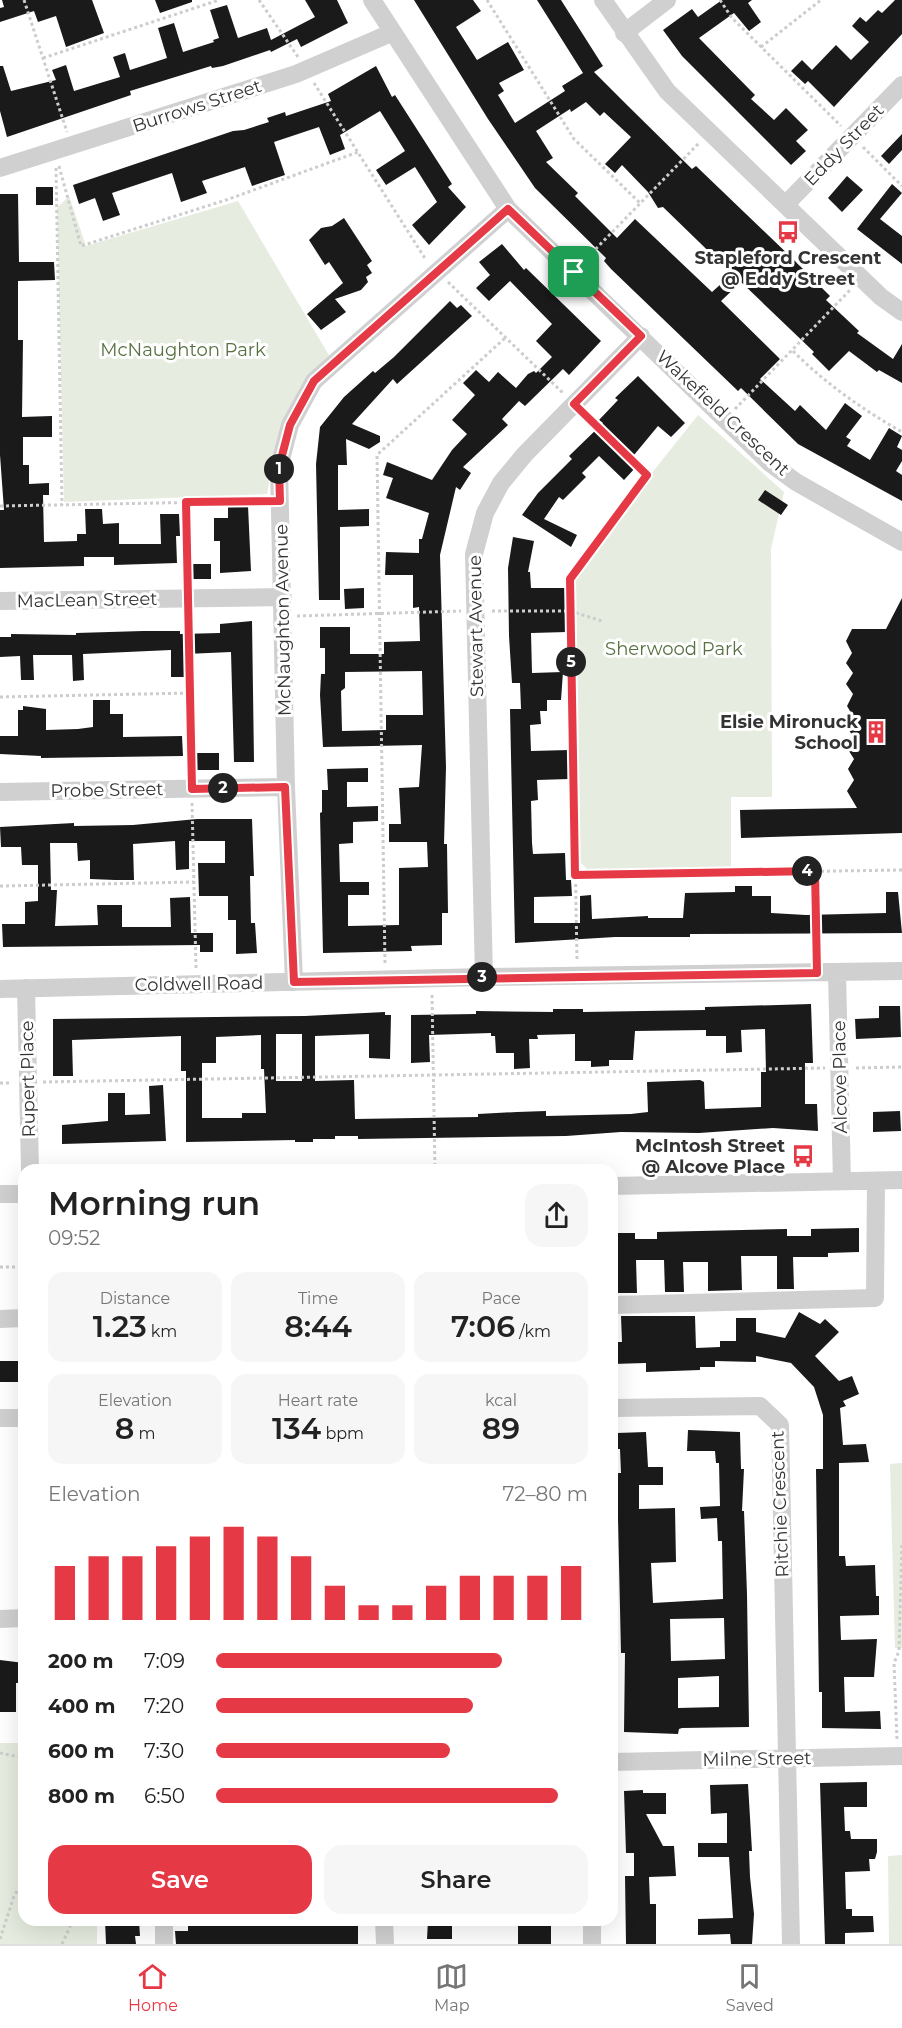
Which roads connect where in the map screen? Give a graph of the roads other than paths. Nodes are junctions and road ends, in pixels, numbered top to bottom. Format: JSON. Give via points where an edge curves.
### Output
{"nodes":[{"id":1,"x":372,"y":0,"type":"edge"},
{"id":2,"x":603,"y":0,"type":"edge"},
{"id":3,"x":667,"y":0,"type":"edge"},
{"id":4,"x":391,"y":33,"type":"junction"},
{"id":5,"x":624,"y":33,"type":"junction"},
{"id":6,"x":902,"y":85,"type":"edge"},
{"id":7,"x":0,"y":168,"type":"edge"},
{"id":8,"x":786,"y":204,"type":"junction"},
{"id":9,"x":508,"y":209,"type":"junction"},
{"id":10,"x":902,"y":312,"type":"edge"},
{"id":11,"x":641,"y":336,"type":"junction"},
{"id":12,"x":902,"y":542,"type":"edge"},
{"id":13,"x":283,"y":597,"type":"junction"},
{"id":14,"x":0,"y":601,"type":"edge"},
{"id":15,"x":285,"y":787,"type":"junction"},
{"id":16,"x":0,"y":792,"type":"edge"},
{"id":17,"x":902,"y":971,"type":"edge"},
{"id":18,"x":837,"y":973,"type":"junction"},
{"id":19,"x":484,"y":977,"type":"junction"},
{"id":20,"x":294,"y":982,"type":"junction"},
{"id":21,"x":26,"y":988,"type":"junction"},
{"id":22,"x":0,"y":989,"type":"edge"},
{"id":23,"x":30,"y":1164,"type":"edge"},
{"id":24,"x":902,"y":1180,"type":"edge"},
{"id":25,"x":842,"y":1181,"type":"junction"},
{"id":26,"x":876,"y":1181,"type":"junction"},
{"id":27,"x":618,"y":1186,"type":"edge"},
{"id":28,"x":0,"y":1194,"type":"edge"},
{"id":29,"x":18,"y":1194,"type":"edge"},
{"id":30,"x":618,"y":1305,"type":"edge"},
{"id":31,"x":18,"y":1318,"type":"edge"},
{"id":32,"x":0,"y":1319,"type":"edge"},
{"id":33,"x":618,"y":1408,"type":"edge"},
{"id":34,"x":0,"y":1418,"type":"edge"},
{"id":35,"x":18,"y":1418,"type":"edge"},
{"id":36,"x":18,"y":1618,"type":"edge"},
{"id":37,"x":0,"y":1619,"type":"edge"},
{"id":38,"x":900,"y":1756,"type":"edge"},
{"id":39,"x":788,"y":1758,"type":"junction"},
{"id":40,"x":618,"y":1762,"type":"edge"},
{"id":41,"x":164,"y":1926,"type":"edge"},
{"id":42,"x":384,"y":1926,"type":"edge"},
{"id":43,"x":592,"y":1926,"type":"edge"},
{"id":44,"x":164,"y":1944,"type":"edge"},
{"id":45,"x":385,"y":1944,"type":"edge"},
{"id":46,"x":592,"y":1944,"type":"edge"},
{"id":47,"x":791,"y":1944,"type":"edge"}],
"edges":[{"from":1,"to":4,"type":"street","name":"Wakefield Crescent"},
{"from":2,"to":5,"type":"street"},
{"from":3,"to":5,"type":"street"},
{"from":4,"to":7,"type":"street","name":"Burrows Street","via":[[306,69]]},
{"from":4,"to":9,"type":"street","name":"Wakefield Crescent"},
{"from":5,"to":8,"type":"street","via":[[667,91]]},
{"from":6,"to":8,"type":"street","name":"Eddy Street"},
{"from":8,"to":10,"type":"street","via":[[881,297]]},
{"from":9,"to":11,"type":"street","name":"Wakefield Crescent"},
{"from":9,"to":13,"type":"street","name":"McNaughton Avenue","via":[[314,381],[290,425],[279,467]]},
{"from":11,"to":12,"type":"street","name":"Wakefield Crescent","via":[[770,463]]},
{"from":11,"to":19,"type":"street","name":"Stewart Avenue","via":[[501,483],[485,513],[474,554]]},
{"from":13,"to":14,"type":"street","name":"MacLean Street"},
{"from":13,"to":15,"type":"street","name":"McNaughton Avenue"},
{"from":15,"to":16,"type":"street","name":"Probe Street"},
{"from":15,"to":20,"type":"street","name":"McNaughton Avenue"},
{"from":17,"to":18,"type":"street","name":"Coldwell Road"},
{"from":18,"to":19,"type":"street","name":"Coldwell Road"},
{"from":18,"to":25,"type":"street","name":"Alcove Place"},
{"from":19,"to":20,"type":"street","name":"Coldwell Road"},
{"from":20,"to":21,"type":"street","name":"Coldwell Road"},
{"from":21,"to":22,"type":"street","name":"Coldwell Road"},
{"from":21,"to":23,"type":"street","name":"Rupert Place"},
{"from":24,"to":26,"type":"street"},
{"from":25,"to":26,"type":"street"},
{"from":25,"to":27,"type":"street"},
{"from":26,"to":30,"type":"street","via":[[875,1298]]},
{"from":28,"to":29,"type":"street"},
{"from":31,"to":32,"type":"street"},
{"from":33,"to":39,"type":"street","name":"Ritchie Crescent","via":[[760,1406],[780,1425]]},
{"from":34,"to":35,"type":"street"},
{"from":36,"to":37,"type":"street"},
{"from":38,"to":39,"type":"street","name":"Milne Street"},
{"from":39,"to":40,"type":"street","name":"Milne Street"},
{"from":39,"to":47,"type":"street","name":"Ritchie Crescent"},
{"from":41,"to":44,"type":"street"},
{"from":42,"to":45,"type":"street"},
{"from":43,"to":46,"type":"street"}]}
